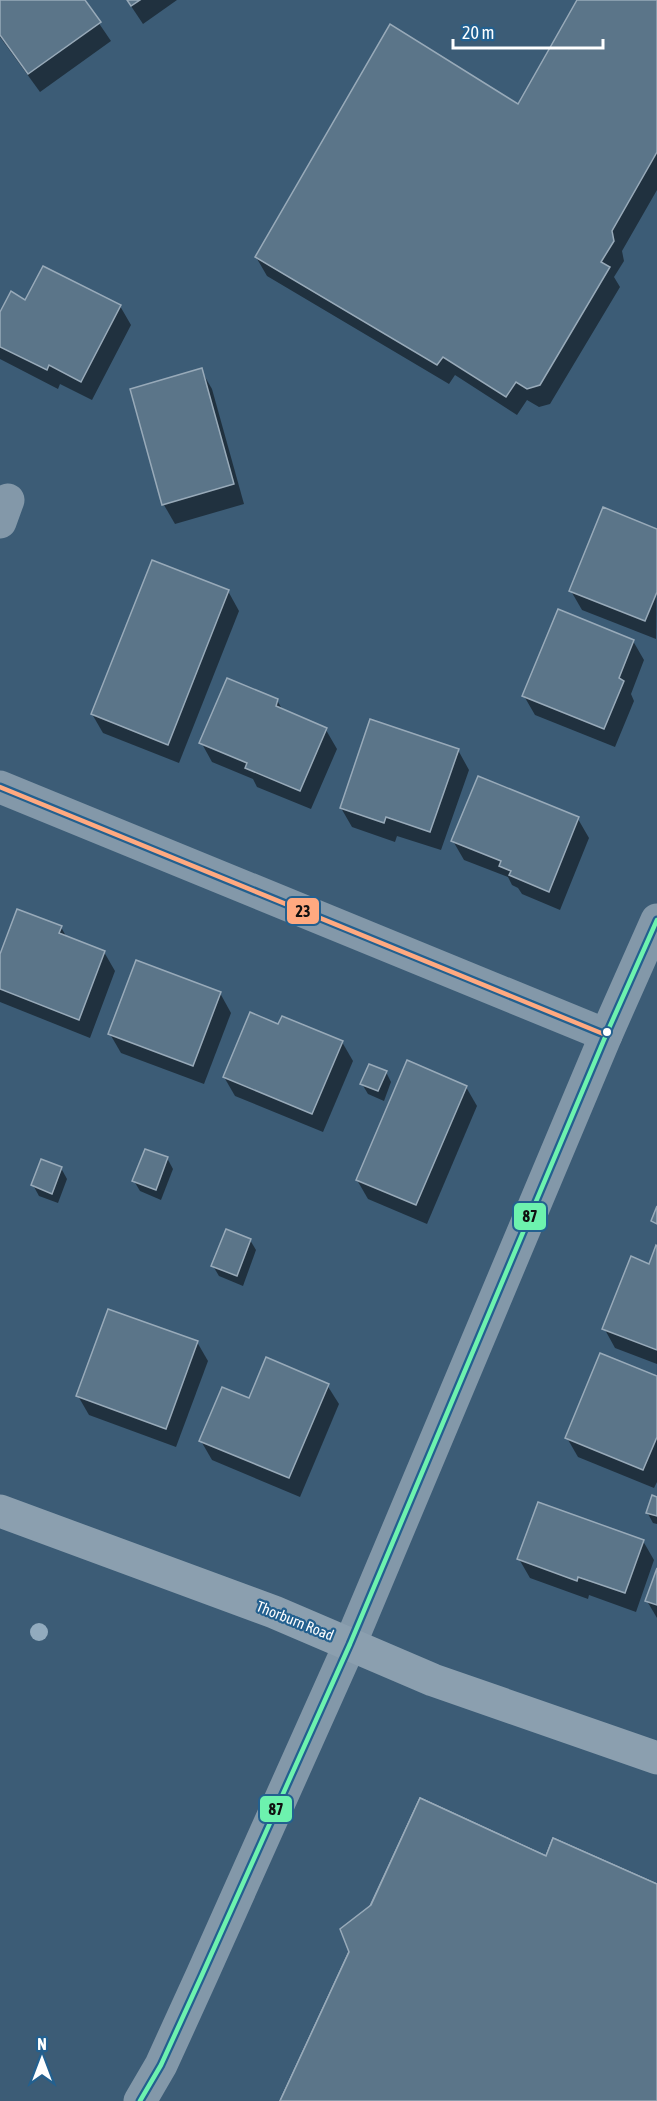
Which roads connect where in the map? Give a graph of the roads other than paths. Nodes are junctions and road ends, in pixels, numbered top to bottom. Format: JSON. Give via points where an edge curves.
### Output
{"nodes":[{"id":1,"x":0,"y":787,"type":"edge"},
{"id":2,"x":657,"y":920,"type":"edge"},
{"id":3,"x":606,"y":1035,"type":"junction"},
{"id":4,"x":0,"y":1511,"type":"edge"},
{"id":5,"x":350,"y":1644,"type":"junction"},
{"id":6,"x":657,"y":1758,"type":"edge"},
{"id":7,"x":140,"y":2101,"type":"edge"}],
"edges":[{"from":1,"to":3,"type":"street"},
{"from":2,"to":3,"type":"street"},
{"from":3,"to":5,"type":"street"},
{"from":4,"to":5,"type":"main road","name":"Thorburn Road"},
{"from":5,"to":6,"type":"main road","name":"Thorburn Road","via":[[433,1680]]},
{"from":5,"to":7,"type":"street","via":[[202,1976]]}]}
